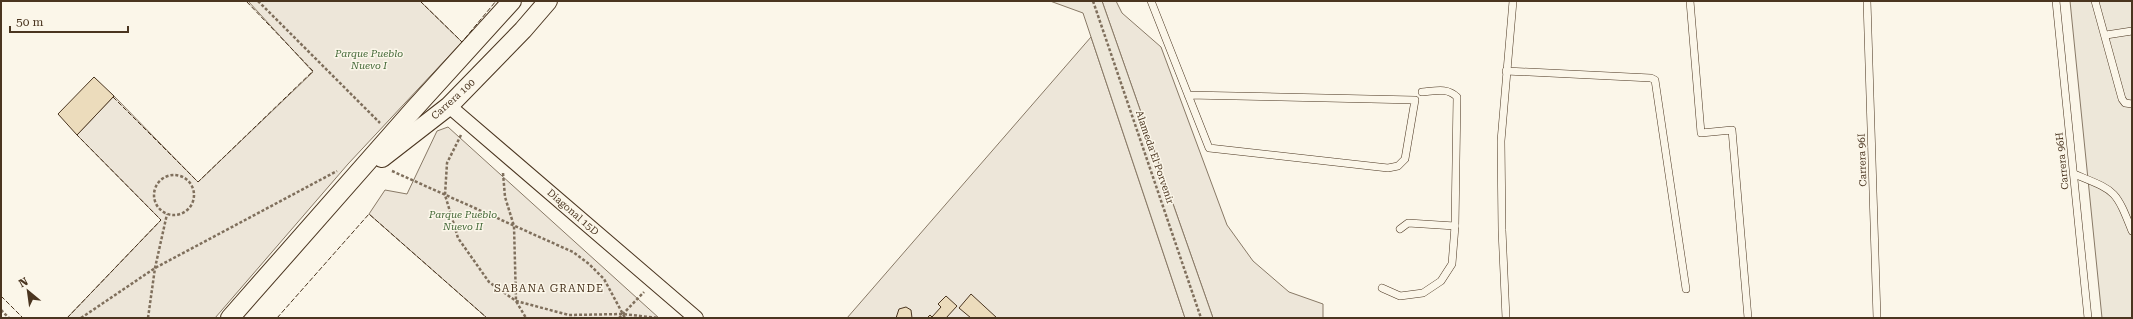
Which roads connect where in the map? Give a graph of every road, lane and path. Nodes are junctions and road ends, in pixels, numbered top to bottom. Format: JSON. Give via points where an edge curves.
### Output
{"nodes":[{"id":1,"x":258,"y":1,"type":"edge"},
{"id":2,"x":512,"y":1,"type":"edge"},
{"id":3,"x":548,"y":1,"type":"edge"},
{"id":4,"x":1093,"y":1,"type":"edge"},
{"id":5,"x":1151,"y":1,"type":"edge"},
{"id":6,"x":1513,"y":1,"type":"edge"},
{"id":7,"x":1690,"y":1,"type":"edge"},
{"id":8,"x":1867,"y":1,"type":"edge"},
{"id":9,"x":2056,"y":1,"type":"edge"},
{"id":10,"x":2094,"y":1,"type":"edge"},
{"id":11,"x":262,"y":3,"type":"edge"},
{"id":12,"x":2132,"y":31,"type":"edge"},
{"id":13,"x":2106,"y":35,"type":"junction"},
{"id":14,"x":1506,"y":71,"type":"junction"},
{"id":15,"x":1422,"y":92,"type":"dead end"},
{"id":16,"x":1188,"y":95,"type":"junction"},
{"id":17,"x":2132,"y":104,"type":"edge"},
{"id":18,"x":449,"y":106,"type":"junction"},
{"id":19,"x":392,"y":135,"type":"junction"},
{"id":20,"x":468,"y":139,"type":"dead end"},
{"id":21,"x":342,"y":168,"type":"dead end"},
{"id":22,"x":499,"y":169,"type":"dead end"},
{"id":23,"x":392,"y":171,"type":"dead end"},
{"id":24,"x":2074,"y":174,"type":"junction"},
{"id":25,"x":347,"y":186,"type":"junction"},
{"id":26,"x":445,"y":195,"type":"junction"},
{"id":27,"x":167,"y":214,"type":"junction"},
{"id":28,"x":514,"y":226,"type":"junction"},
{"id":29,"x":1455,"y":226,"type":"junction"},
{"id":30,"x":1400,"y":229,"type":"dead end"},
{"id":31,"x":2132,"y":231,"type":"edge"},
{"id":32,"x":155,"y":268,"type":"junction"},
{"id":33,"x":654,"y":282,"type":"junction"},
{"id":34,"x":1382,"y":288,"type":"dead end"},
{"id":35,"x":1686,"y":289,"type":"dead end"},
{"id":36,"x":516,"y":301,"type":"junction"},
{"id":37,"x":1,"y":310,"type":"edge"},
{"id":38,"x":623,"y":314,"type":"junction"},
{"id":39,"x":9,"y":318,"type":"edge"},
{"id":40,"x":81,"y":318,"type":"edge"},
{"id":41,"x":148,"y":318,"type":"edge"},
{"id":42,"x":230,"y":318,"type":"edge"},
{"id":43,"x":526,"y":318,"type":"edge"},
{"id":44,"x":620,"y":318,"type":"edge"},
{"id":45,"x":625,"y":318,"type":"edge"},
{"id":46,"x":658,"y":318,"type":"edge"},
{"id":47,"x":696,"y":318,"type":"edge"},
{"id":48,"x":1201,"y":318,"type":"edge"},
{"id":49,"x":1506,"y":318,"type":"edge"},
{"id":50,"x":1748,"y":318,"type":"edge"},
{"id":51,"x":1877,"y":318,"type":"edge"},
{"id":52,"x":2088,"y":318,"type":"edge"}],
"edges":[{"from":1,"to":11,"type":"path"},
{"from":2,"to":19,"type":"street","name":"Carrera 100"},
{"from":3,"to":18,"type":"street","name":"Carrera 100"},
{"from":4,"to":48,"type":"path","name":"Alameda El Porvenir"},
{"from":5,"to":16,"type":"lane"},
{"from":6,"to":14,"type":"lane"},
{"from":7,"to":50,"type":"lane","via":[[1701,133],[1732,130]]},
{"from":8,"to":51,"type":"lane","name":"Carrera 96I"},
{"from":9,"to":24,"type":"lane","name":"Carrera 96H"},
{"from":10,"to":13,"type":"lane"},
{"from":11,"to":19,"type":"path"},
{"from":12,"to":13,"type":"lane"},
{"from":13,"to":17,"type":"lane","via":[[2122,99],[2125,103]]},
{"from":14,"to":35,"type":"lane","via":[[1655,80]]},
{"from":14,"to":49,"type":"lane","via":[[1501,149]]},
{"from":15,"to":29,"type":"lane","via":[[1445,90],[1457,97]]},
{"from":16,"to":16,"type":"lane","via":[[1209,148],[1388,168],[1398,166],[1405,159],[1415,100]]},
{"from":18,"to":25,"type":"street","name":"Carrera 100"},
{"from":18,"to":33,"type":"street","name":"Diagonal 15D"},
{"from":19,"to":25,"type":"street","name":"Carrera 100"},
{"from":20,"to":26,"type":"path","via":[[463,134],[459,137],[447,163]]},
{"from":21,"to":32,"type":"path"},
{"from":22,"to":28,"type":"path","via":[[504,174],[505,197]]},
{"from":23,"to":26,"type":"path"},
{"from":24,"to":31,"type":"lane","via":[[2108,188],[2116,195]]},
{"from":24,"to":52,"type":"lane","name":"Carrera 96H"},
{"from":25,"to":42,"type":"street","name":"Carrera 100"},
{"from":26,"to":28,"type":"path"},
{"from":26,"to":36,"type":"path","via":[[458,238],[465,250],[490,282]]},
{"from":27,"to":27,"type":"path","via":[[157,207],[153,195],[155,188],[162,178],[181,176],[194,191],[191,205],[181,214]]},
{"from":27,"to":32,"type":"path"},
{"from":28,"to":36,"type":"path"},
{"from":28,"to":38,"type":"path","via":[[573,252],[589,264],[604,280]]},
{"from":29,"to":30,"type":"lane","via":[[1408,224]]},
{"from":29,"to":34,"type":"lane","via":[[1452,264],[1441,281],[1423,293],[1400,296]]},
{"from":32,"to":40,"type":"path"},
{"from":32,"to":41,"type":"path"},
{"from":33,"to":38,"type":"path"},
{"from":33,"to":47,"type":"street","name":"Diagonal 15D"},
{"from":36,"to":38,"type":"path","via":[[569,315]]},
{"from":36,"to":43,"type":"path"},
{"from":37,"to":39,"type":"path"},
{"from":38,"to":44,"type":"path"},
{"from":38,"to":45,"type":"path"},
{"from":38,"to":46,"type":"path"}]}
